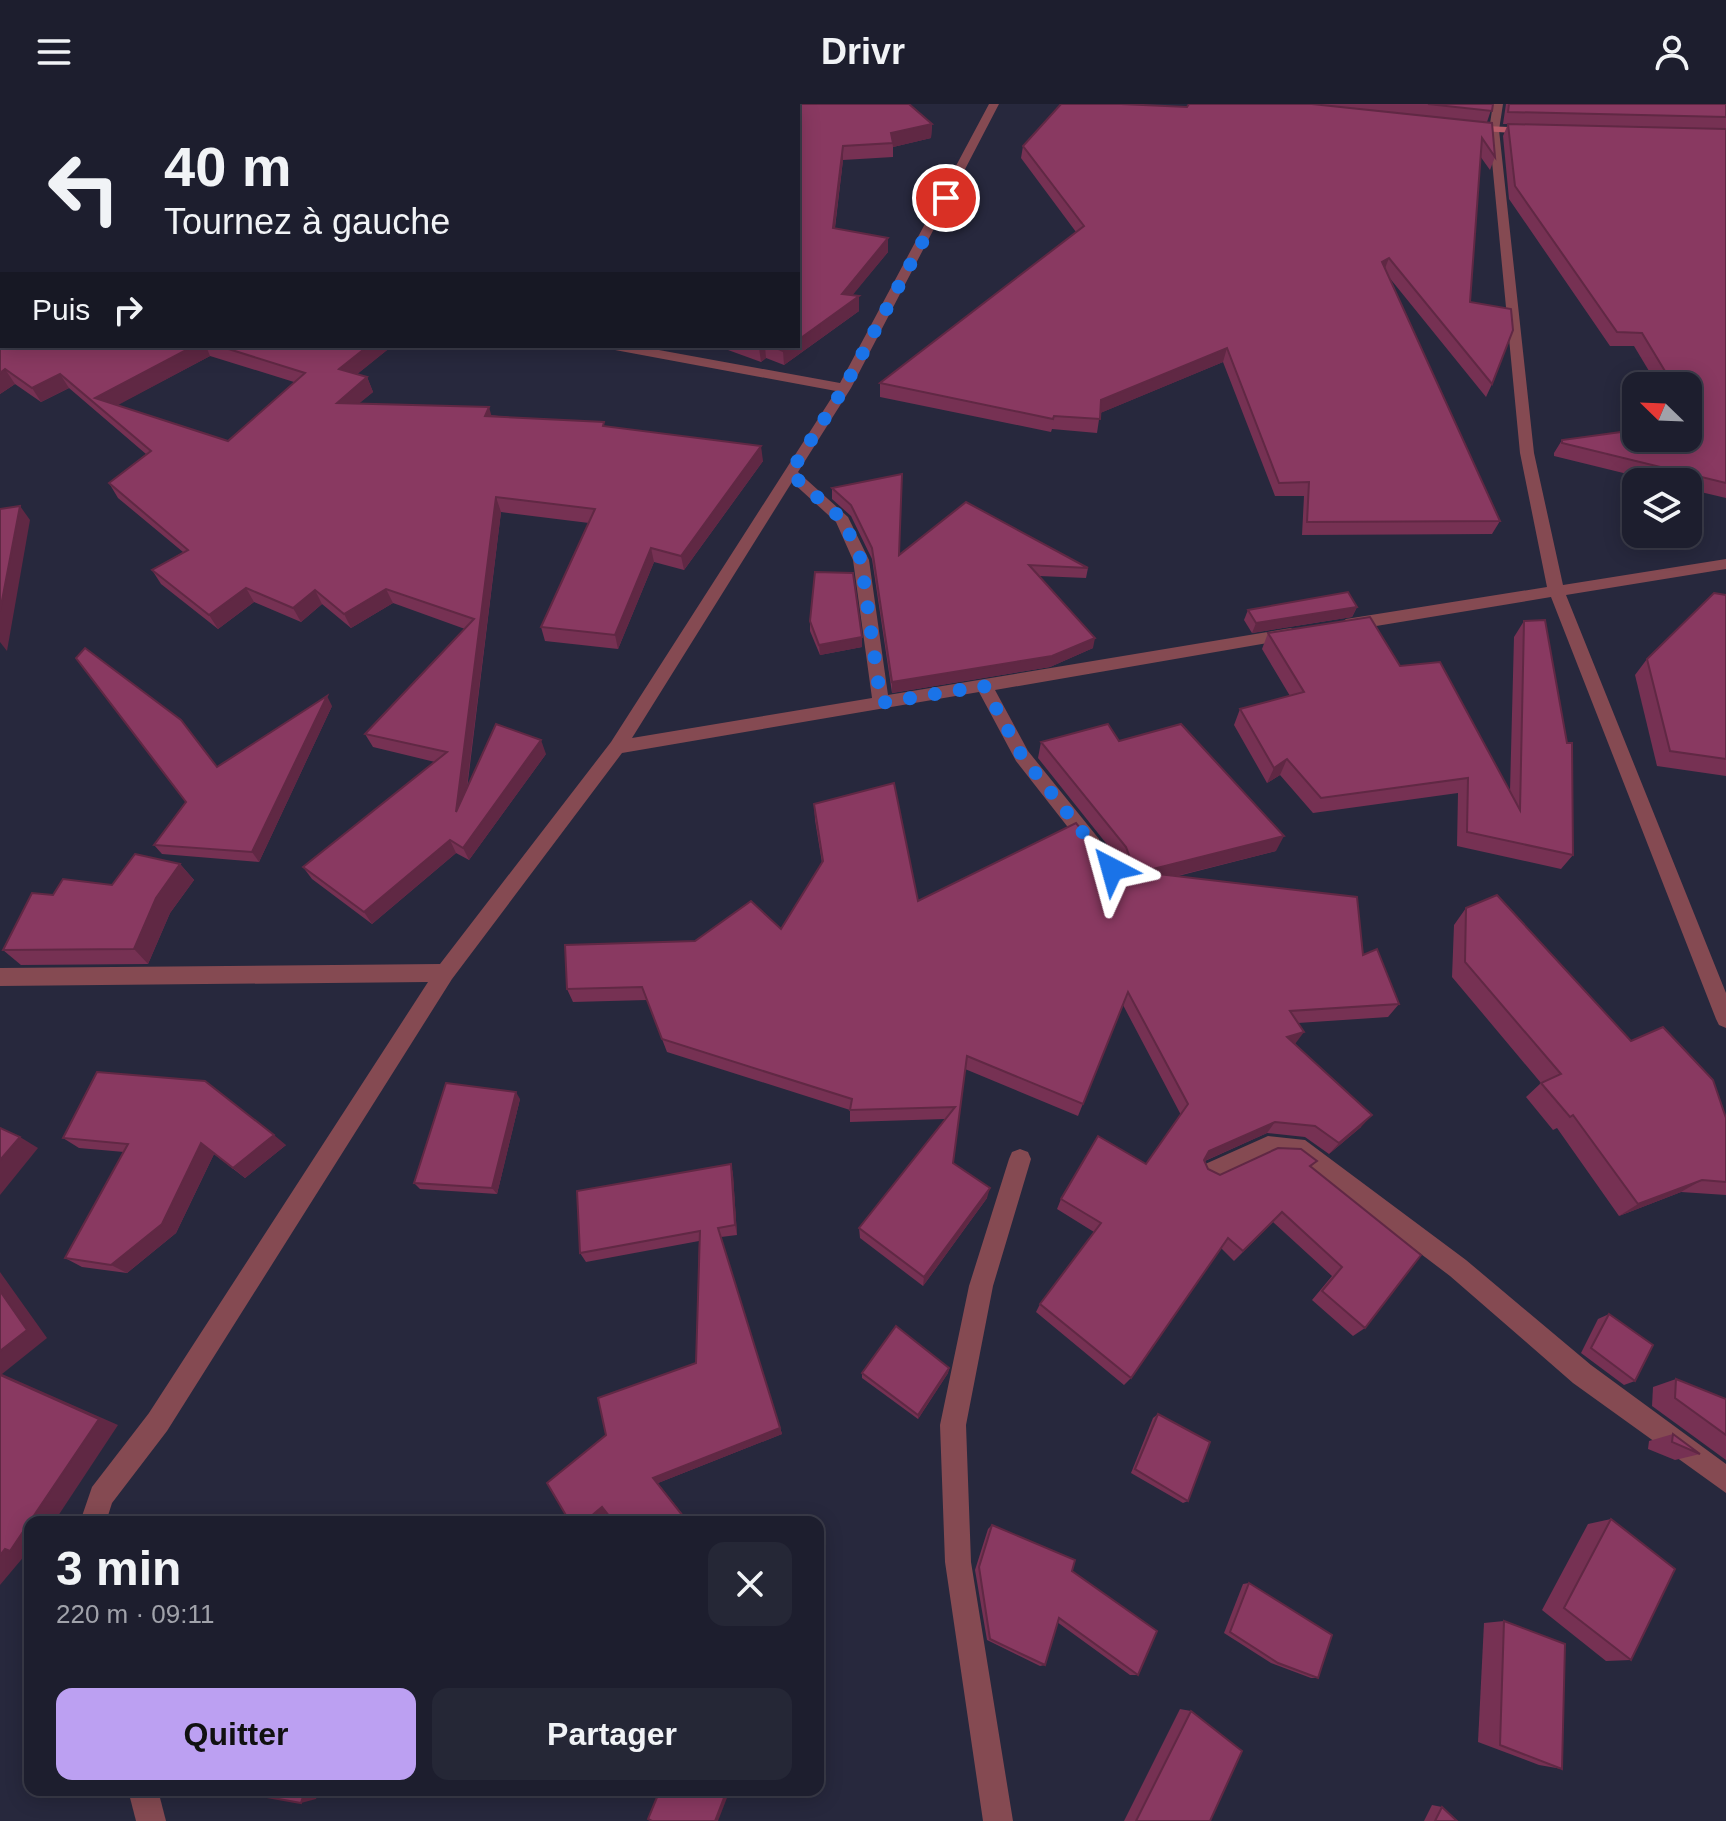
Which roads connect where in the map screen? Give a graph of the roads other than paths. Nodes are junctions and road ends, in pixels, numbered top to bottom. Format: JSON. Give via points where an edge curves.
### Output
{"nodes":[{"id":1,"x":994,"y":104,"type":"edge"},
{"id":2,"x":1498,"y":104,"type":"edge"},
{"id":3,"x":1447,"y":125,"type":"edge"},
{"id":4,"x":1494,"y":130,"type":"junction"},
{"id":5,"x":1540,"y":131,"type":"edge"},
{"id":6,"x":626,"y":348,"type":"edge"},
{"id":7,"x":844,"y":388,"type":"junction"},
{"id":8,"x":790,"y":473,"type":"junction"},
{"id":9,"x":1726,"y":564,"type":"edge"},
{"id":10,"x":1556,"y":590,"type":"junction"},
{"id":11,"x":984,"y":686,"type":"junction"},
{"id":12,"x":881,"y":703,"type":"junction"},
{"id":13,"x":617,"y":747,"type":"junction"},
{"id":14,"x":1103,"y":858,"type":"edge"},
{"id":15,"x":445,"y":973,"type":"junction"},
{"id":16,"x":0,"y":977,"type":"edge"},
{"id":17,"x":1726,"y":1019,"type":"edge"},
{"id":18,"x":1020,"y":1159,"type":"dead end"},
{"id":19,"x":1211,"y":1172,"type":"edge"},
{"id":20,"x":1726,"y":1480,"type":"edge"},
{"id":21,"x":95,"y":1516,"type":"edge"},
{"id":22,"x":145,"y":1796,"type":"edge"},
{"id":23,"x":151,"y":1821,"type":"edge"},
{"id":24,"x":998,"y":1821,"type":"edge"}],
"edges":[{"from":1,"to":7,"type":"street"},
{"from":2,"to":4,"type":"street"},
{"from":3,"to":4,"type":"street"},
{"from":4,"to":5,"type":"street"},
{"from":4,"to":10,"type":"street","via":[[1527,453]]},
{"from":6,"to":7,"type":"street"},
{"from":7,"to":8,"type":"street"},
{"from":8,"to":12,"type":"street","via":[[843,520],[861,560]]},
{"from":8,"to":13,"type":"street"},
{"from":9,"to":10,"type":"street"},
{"from":10,"to":11,"type":"street"},
{"from":10,"to":17,"type":"street"},
{"from":11,"to":12,"type":"street"},
{"from":11,"to":14,"type":"street","via":[[1022,756]]},
{"from":12,"to":13,"type":"street"},
{"from":13,"to":15,"type":"street"},
{"from":15,"to":16,"type":"street"},
{"from":15,"to":21,"type":"street","via":[[158,1422],[101,1496]]},
{"from":18,"to":24,"type":"street","via":[[981,1286],[953,1425],[958,1562]]},
{"from":19,"to":20,"type":"street","via":[[1268,1146],[1297,1147],[1458,1268],[1582,1374]]},
{"from":22,"to":23,"type":"street"}]}
